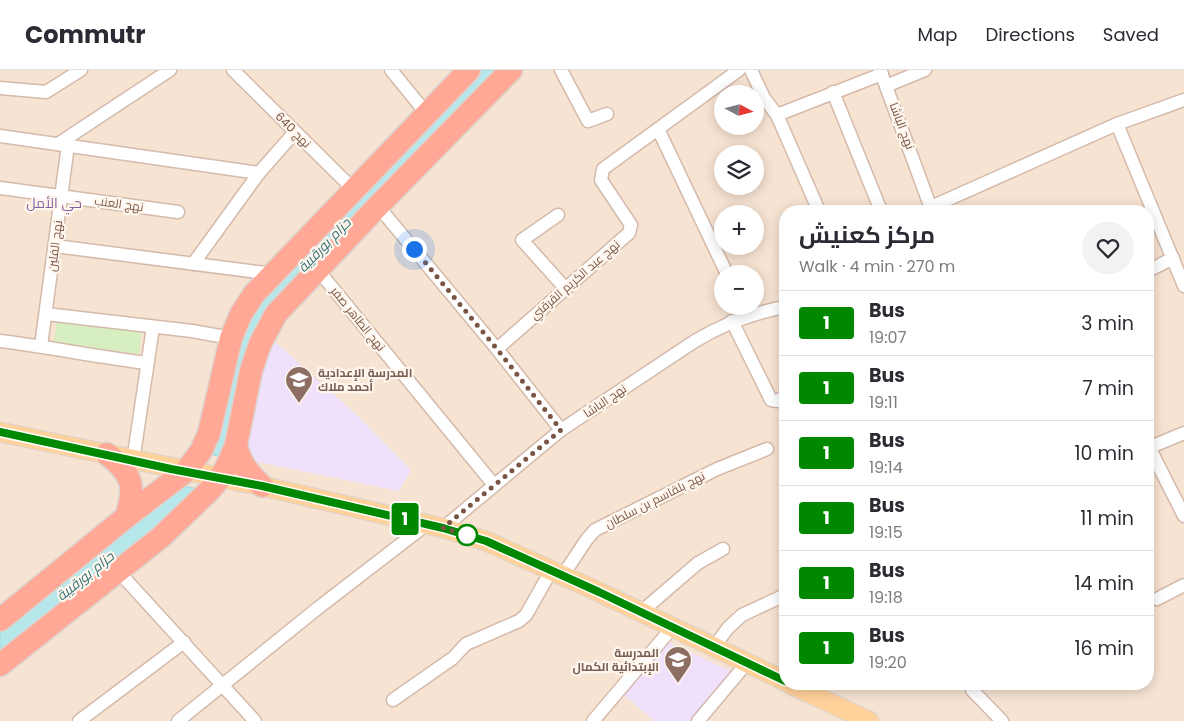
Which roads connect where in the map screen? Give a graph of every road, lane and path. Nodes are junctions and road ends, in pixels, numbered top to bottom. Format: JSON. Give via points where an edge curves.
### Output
{"nodes":[{"id":1,"x":81,"y":70,"type":"edge"},
{"id":2,"x":170,"y":70,"type":"edge"},
{"id":3,"x":233,"y":70,"type":"edge"},
{"id":4,"x":391,"y":70,"type":"edge"},
{"id":5,"x":469,"y":70,"type":"edge"},
{"id":6,"x":511,"y":70,"type":"edge"},
{"id":7,"x":562,"y":70,"type":"edge"},
{"id":8,"x":739,"y":70,"type":"edge"},
{"id":9,"x":751,"y":70,"type":"edge"},
{"id":10,"x":925,"y":70,"type":"edge"},
{"id":11,"x":883,"y":77,"type":"edge"},
{"id":12,"x":0,"y":88,"type":"edge"},
{"id":13,"x":833,"y":92,"type":"junction"},
{"id":14,"x":1184,"y":100,"type":"edge"},
{"id":15,"x":426,"y":114,"type":"junction"},
{"id":16,"x":607,"y":114,"type":"dead end"},
{"id":17,"x":777,"y":115,"type":"junction"},
{"id":18,"x":1117,"y":124,"type":"junction"},
{"id":19,"x":658,"y":129,"type":"junction"},
{"id":20,"x":295,"y":132,"type":"junction"},
{"id":21,"x":0,"y":136,"type":"edge"},
{"id":22,"x":63,"y":144,"type":"junction"},
{"id":23,"x":259,"y":173,"type":"junction"},
{"id":24,"x":0,"y":188,"type":"edge"},
{"id":25,"x":354,"y":190,"type":"junction"},
{"id":26,"x":61,"y":196,"type":"junction"},
{"id":27,"x":816,"y":205,"type":"edge"},
{"id":28,"x":879,"y":205,"type":"edge"},
{"id":29,"x":931,"y":205,"type":"edge"},
{"id":30,"x":941,"y":205,"type":"edge"},
{"id":31,"x":1151,"y":205,"type":"edge"},
{"id":32,"x":378,"y":206,"type":"junction"},
{"id":33,"x":178,"y":212,"type":"dead end"},
{"id":34,"x":1154,"y":213,"type":"edge"},
{"id":35,"x":558,"y":215,"type":"dead end"},
{"id":36,"x":55,"y":246,"type":"junction"},
{"id":37,"x":1173,"y":258,"type":"junction"},
{"id":38,"x":193,"y":264,"type":"junction"},
{"id":39,"x":722,"y":265,"type":"edge"},
{"id":40,"x":1154,"y":268,"type":"edge"},
{"id":41,"x":317,"y":269,"type":"junction"},
{"id":42,"x":273,"y":274,"type":"junction"},
{"id":43,"x":1184,"y":286,"type":"edge"},
{"id":44,"x":565,"y":288,"type":"junction"},
{"id":45,"x":779,"y":308,"type":"edge"},
{"id":46,"x":764,"y":309,"type":"edge"},
{"id":47,"x":46,"y":314,"type":"junction"},
{"id":48,"x":739,"y":315,"type":"edge"},
{"id":49,"x":732,"y":321,"type":"junction"},
{"id":50,"x":152,"y":327,"type":"junction"},
{"id":51,"x":231,"y":338,"type":"junction"},
{"id":52,"x":0,"y":341,"type":"edge"},
{"id":53,"x":41,"y":346,"type":"junction"},
{"id":54,"x":497,"y":349,"type":"junction"},
{"id":55,"x":148,"y":363,"type":"junction"},
{"id":56,"x":779,"y":399,"type":"edge"},
{"id":57,"x":561,"y":430,"type":"junction"},
{"id":58,"x":0,"y":432,"type":"edge"},
{"id":59,"x":1184,"y":433,"type":"edge"},
{"id":60,"x":236,"y":445,"type":"junction"},
{"id":61,"x":1154,"y":445,"type":"edge"},
{"id":62,"x":767,"y":449,"type":"dead end"},
{"id":63,"x":107,"y":454,"type":"junction"},
{"id":64,"x":1154,"y":458,"type":"edge"},
{"id":65,"x":134,"y":461,"type":"junction"},
{"id":66,"x":186,"y":471,"type":"junction"},
{"id":67,"x":220,"y":478,"type":"junction"},
{"id":68,"x":494,"y":485,"type":"junction"},
{"id":69,"x":262,"y":486,"type":"junction"},
{"id":70,"x":1184,"y":516,"type":"edge"},
{"id":71,"x":126,"y":517,"type":"junction"},
{"id":72,"x":435,"y":526,"type":"junction"},
{"id":73,"x":723,"y":549,"type":"dead end"},
{"id":74,"x":118,"y":571,"type":"junction"},
{"id":75,"x":557,"y":573,"type":"junction"},
{"id":76,"x":1184,"y":585,"type":"edge"},
{"id":77,"x":779,"y":598,"type":"edge"},
{"id":78,"x":1157,"y":599,"type":"dead end"},
{"id":79,"x":641,"y":612,"type":"junction"},
{"id":80,"x":0,"y":620,"type":"edge"},
{"id":81,"x":672,"y":628,"type":"junction"},
{"id":82,"x":184,"y":642,"type":"junction"},
{"id":83,"x":713,"y":648,"type":"junction"},
{"id":84,"x":746,"y":664,"type":"junction"},
{"id":85,"x":0,"y":665,"type":"edge"},
{"id":86,"x":779,"y":678,"type":"edge"},
{"id":87,"x":224,"y":685,"type":"junction"},
{"id":88,"x":803,"y":690,"type":"edge"},
{"id":89,"x":972,"y":690,"type":"edge"},
{"id":90,"x":393,"y":700,"type":"dead end"},
{"id":91,"x":253,"y":720,"type":"edge"},
{"id":92,"x":79,"y":721,"type":"edge"},
{"id":93,"x":178,"y":721,"type":"edge"},
{"id":94,"x":593,"y":721,"type":"edge"},
{"id":95,"x":698,"y":721,"type":"edge"},
{"id":96,"x":869,"y":721,"type":"edge"},
{"id":97,"x":1002,"y":721,"type":"edge"}],
"edges":[{"from":1,"to":12,"type":"street","via":[[46,92]]},
{"from":2,"to":22,"type":"street"},
{"from":3,"to":20,"type":"street","name":"نهج 640"},
{"from":4,"to":15,"type":"street"},
{"from":5,"to":15,"type":"highway"},
{"from":6,"to":32,"type":"highway"},
{"from":7,"to":16,"type":"street","via":[[588,121]]},
{"from":8,"to":19,"type":"street","name":"نهج عبد الكريم القرقني"},
{"from":9,"to":17,"type":"street","via":[[764,98]]},
{"from":10,"to":11,"type":"street"},
{"from":11,"to":13,"type":"street"},
{"from":11,"to":29,"type":"street","name":"نهج الباشا"},
{"from":13,"to":17,"type":"street"},
{"from":13,"to":28,"type":"street"},
{"from":14,"to":18,"type":"street"},
{"from":15,"to":25,"type":"highway"},
{"from":17,"to":27,"type":"street"},
{"from":18,"to":30,"type":"street"},
{"from":18,"to":31,"type":"street"},
{"from":19,"to":39,"type":"street"},
{"from":19,"to":44,"type":"street","name":"نهج عبد الكريم القرقني","via":[[604,168],[601,180],[631,225],[629,233]]},
{"from":20,"to":23,"type":"street"},
{"from":20,"to":25,"type":"street","name":"نهج 640"},
{"from":21,"to":22,"type":"street"},
{"from":22,"to":23,"type":"street"},
{"from":22,"to":26,"type":"street","name":"نهج الفلين"},
{"from":23,"to":38,"type":"street"},
{"from":24,"to":26,"type":"street","name":"نهج العنب"},
{"from":25,"to":42,"type":"highway"},
{"from":26,"to":33,"type":"street","name":"نهج العنب"},
{"from":26,"to":36,"type":"street","name":"نهج الفلين"},
{"from":32,"to":41,"type":"highway"},
{"from":32,"to":54,"type":"street"},
{"from":34,"to":37,"type":"street"},
{"from":35,"to":44,"type":"street","via":[[522,240]]},
{"from":36,"to":38,"type":"street"},
{"from":36,"to":47,"type":"street","name":"نهج الفلين"},
{"from":37,"to":40,"type":"street"},
{"from":37,"to":43,"type":"street"},
{"from":38,"to":42,"type":"street"},
{"from":41,"to":60,"type":"highway","via":[[276,314],[264,333],[251,371]]},
{"from":41,"to":68,"type":"street","name":"نهج الطاهر صفر"},
{"from":42,"to":51,"type":"highway","via":[[254,294]]},
{"from":44,"to":54,"type":"street","name":"نهج عبد الكريم القرقني"},
{"from":45,"to":46,"type":"street","name":"نهج الباشا"},
{"from":47,"to":50,"type":"street"},
{"from":47,"to":53,"type":"street","name":"نهج الفلين"},
{"from":48,"to":49,"type":"street","name":"نهج الباشا"},
{"from":49,"to":56,"type":"street","via":[[771,400]]},
{"from":49,"to":57,"type":"street","name":"نهج الباشا","via":[[695,341]]},
{"from":50,"to":51,"type":"street"},
{"from":50,"to":55,"type":"street"},
{"from":51,"to":66,"type":"highway","via":[[209,433],[202,451]]},
{"from":52,"to":53,"type":"street"},
{"from":53,"to":55,"type":"street"},
{"from":54,"to":57,"type":"street"},
{"from":55,"to":65,"type":"street"},
{"from":57,"to":68,"type":"street","name":"نهج الباشا"},
{"from":58,"to":63,"type":"main road"},
{"from":59,"to":61,"type":"street"},
{"from":60,"to":67,"type":"highway"},
{"from":60,"to":69,"type":"highway","via":[[244,468]]},
{"from":62,"to":75,"type":"street","name":"نهج بلقاسم بن سلطان","via":[[717,469],[595,530]]},
{"from":63,"to":65,"type":"main road"},
{"from":63,"to":71,"type":"highway","via":[[123,468],[129,479],[131,502]]},
{"from":64,"to":70,"type":"street"},
{"from":65,"to":66,"type":"main road"},
{"from":66,"to":67,"type":"main road"},
{"from":66,"to":71,"type":"highway"},
{"from":67,"to":69,"type":"main road"},
{"from":67,"to":74,"type":"highway","via":[[180,519]]},
{"from":68,"to":72,"type":"street","name":"نهج الباشا"},
{"from":69,"to":72,"type":"main road"},
{"from":71,"to":80,"type":"highway"},
{"from":72,"to":75,"type":"main road","via":[[486,541]]},
{"from":72,"to":87,"type":"street","name":"نهج الباشا","via":[[318,608]]},
{"from":73,"to":79,"type":"street","via":[[698,563]]},
{"from":74,"to":82,"type":"street"},
{"from":74,"to":85,"type":"highway"},
{"from":75,"to":79,"type":"main road"},
{"from":75,"to":90,"type":"street","name":"نهج بلقاسم بن سلطان","via":[[519,621],[466,644],[453,658]]},
{"from":76,"to":78,"type":"street"},
{"from":77,"to":83,"type":"street","via":[[742,615]]},
{"from":79,"to":81,"type":"main road"},
{"from":81,"to":83,"type":"main road"},
{"from":81,"to":94,"type":"street"},
{"from":82,"to":87,"type":"street"},
{"from":82,"to":92,"type":"street"},
{"from":83,"to":84,"type":"main road"},
{"from":84,"to":86,"type":"main road"},
{"from":84,"to":95,"type":"street"},
{"from":87,"to":91,"type":"street"},
{"from":87,"to":93,"type":"street","name":"نهج الباشا"},
{"from":88,"to":96,"type":"main road"},
{"from":89,"to":97,"type":"street"}]}
